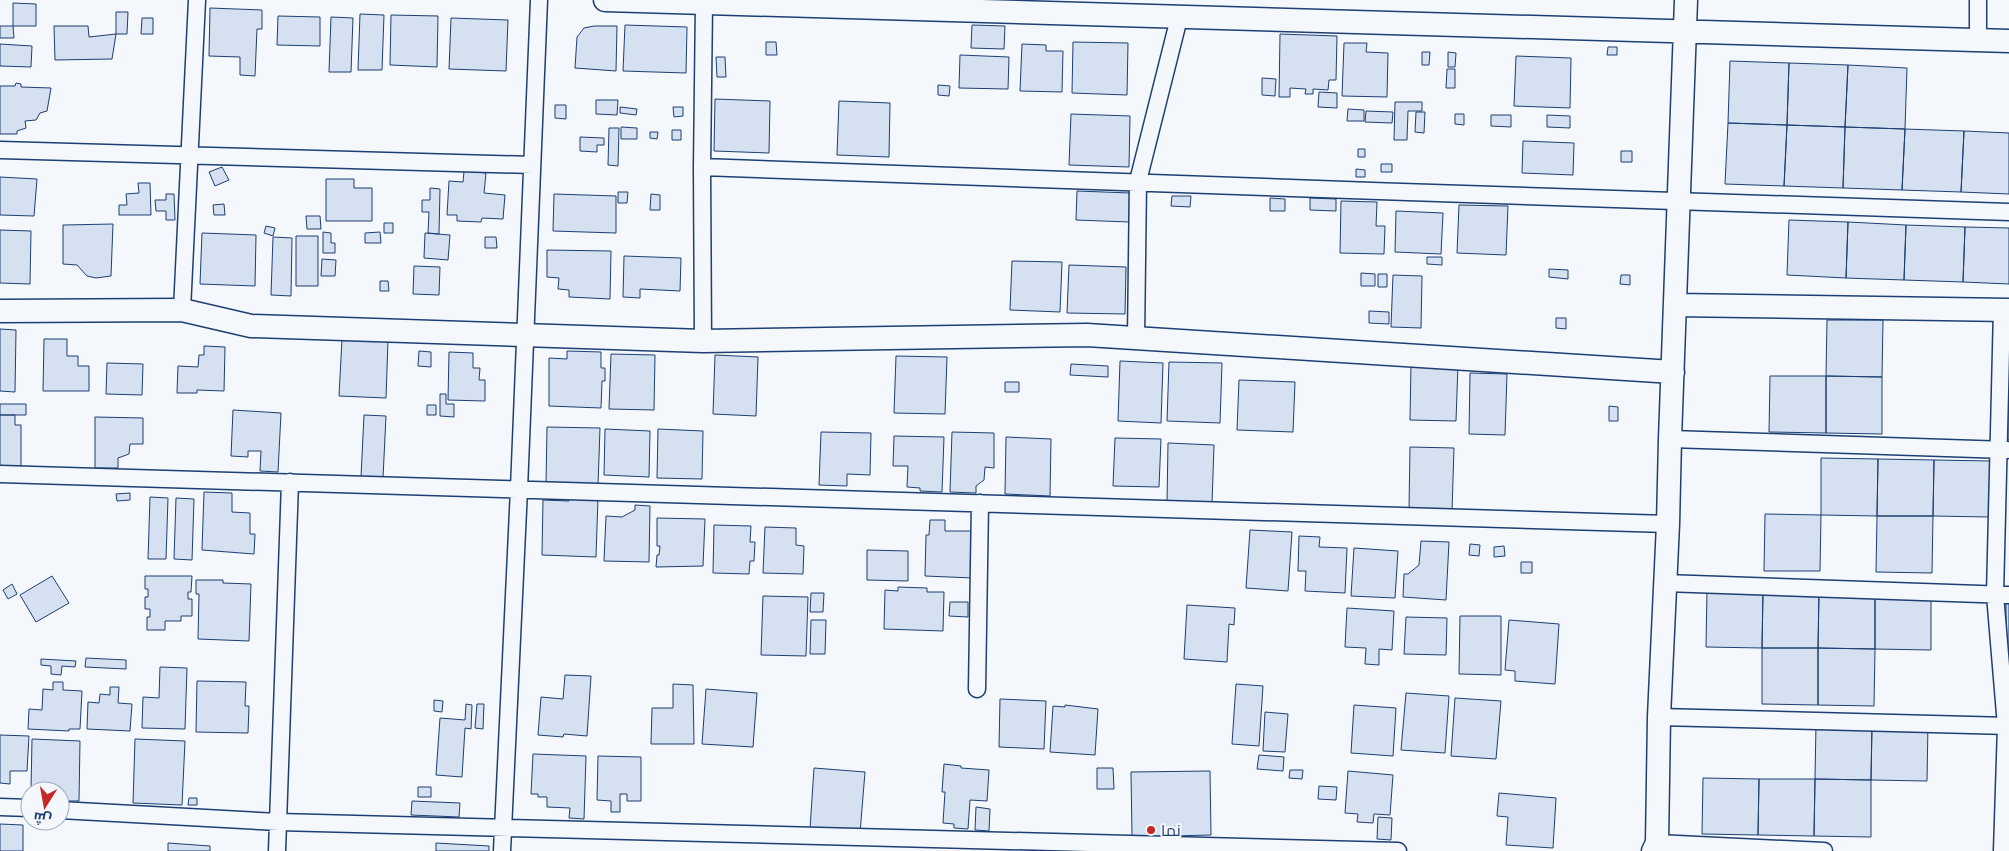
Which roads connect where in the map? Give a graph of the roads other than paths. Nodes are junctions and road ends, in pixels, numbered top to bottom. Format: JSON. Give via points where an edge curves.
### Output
{"nodes":[{"id":1,"x":197,"y":0,"type":"edge"},
{"id":2,"x":539,"y":0,"type":"edge"},
{"id":3,"x":605,"y":0,"type":"edge"},
{"id":4,"x":1686,"y":0,"type":"edge"},
{"id":5,"x":1978,"y":0,"type":"edge"},
{"id":6,"x":704,"y":3,"type":"junction"},
{"id":7,"x":975,"y":6,"type":"edge"},
{"id":8,"x":1179,"y":18,"type":"junction"},
{"id":9,"x":1686,"y":32,"type":"junction"},
{"id":10,"x":1978,"y":41,"type":"junction"},
{"id":11,"x":2009,"y":42,"type":"edge"},
{"id":12,"x":0,"y":150,"type":"edge"},
{"id":13,"x":190,"y":156,"type":"junction"},
{"id":14,"x":532,"y":165,"type":"junction"},
{"id":15,"x":702,"y":167,"type":"junction"},
{"id":16,"x":1138,"y":181,"type":"junction"},
{"id":17,"x":1679,"y":203,"type":"junction"},
{"id":18,"x":2009,"y":212,"type":"edge"},
{"id":19,"x":1675,"y":305,"type":"junction"},
{"id":20,"x":182,"y":310,"type":"junction"},
{"id":21,"x":2005,"y":310,"type":"edge"},
{"id":22,"x":0,"y":311,"type":"edge"},
{"id":23,"x":524,"y":335,"type":"junction"},
{"id":24,"x":1136,"y":339,"type":"junction"},
{"id":25,"x":703,"y":341,"type":"junction"},
{"id":26,"x":1673,"y":372,"type":"junction"},
{"id":27,"x":1670,"y":439,"type":"junction"},
{"id":28,"x":2004,"y":450,"type":"edge"},
{"id":29,"x":0,"y":474,"type":"edge"},
{"id":30,"x":290,"y":482,"type":"junction"},
{"id":31,"x":519,"y":489,"type":"junction"},
{"id":32,"x":980,"y":503,"type":"junction"},
{"id":33,"x":1668,"y":524,"type":"junction"},
{"id":34,"x":1664,"y":583,"type":"junction"},
{"id":35,"x":2002,"y":595,"type":"edge"},
{"id":36,"x":977,"y":689,"type":"dead end"},
{"id":37,"x":1659,"y":717,"type":"junction"},
{"id":38,"x":2008,"y":726,"type":"edge"},
{"id":39,"x":0,"y":807,"type":"edge"},
{"id":40,"x":20,"y":808,"type":"edge"},
{"id":41,"x":70,"y":811,"type":"edge"},
{"id":42,"x":278,"y":822,"type":"junction"},
{"id":43,"x":503,"y":828,"type":"junction"},
{"id":44,"x":1655,"y":847,"type":"edge"},
{"id":45,"x":277,"y":851,"type":"edge"},
{"id":46,"x":502,"y":851,"type":"edge"},
{"id":47,"x":1398,"y":851,"type":"edge"},
{"id":48,"x":1824,"y":851,"type":"edge"},
{"id":49,"x":2002,"y":851,"type":"edge"}],
"edges":[{"from":1,"to":13,"type":"street"},
{"from":2,"to":14,"type":"street"},
{"from":3,"to":6,"type":"street"},
{"from":4,"to":9,"type":"street"},
{"from":5,"to":10,"type":"street"},
{"from":6,"to":7,"type":"street"},
{"from":6,"to":15,"type":"street"},
{"from":7,"to":8,"type":"street"},
{"from":8,"to":9,"type":"street"},
{"from":8,"to":16,"type":"street"},
{"from":9,"to":10,"type":"street"},
{"from":9,"to":17,"type":"street"},
{"from":10,"to":11,"type":"street"},
{"from":12,"to":13,"type":"street"},
{"from":13,"to":14,"type":"street"},
{"from":13,"to":20,"type":"street"},
{"from":14,"to":23,"type":"street"},
{"from":15,"to":16,"type":"street"},
{"from":15,"to":25,"type":"street"},
{"from":16,"to":17,"type":"street"},
{"from":16,"to":24,"type":"street"},
{"from":17,"to":18,"type":"street"},
{"from":17,"to":19,"type":"street"},
{"from":19,"to":21,"type":"street"},
{"from":19,"to":26,"type":"street"},
{"from":20,"to":22,"type":"street"},
{"from":20,"to":23,"type":"street","via":[[251,326]]},
{"from":21,"to":28,"type":"street"},
{"from":23,"to":25,"type":"street"},
{"from":23,"to":31,"type":"street"},
{"from":24,"to":25,"type":"street","via":[[1086,335]]},
{"from":24,"to":26,"type":"street"},
{"from":26,"to":27,"type":"street"},
{"from":27,"to":28,"type":"street"},
{"from":27,"to":33,"type":"street"},
{"from":28,"to":35,"type":"street"},
{"from":29,"to":30,"type":"street"},
{"from":30,"to":31,"type":"street"},
{"from":30,"to":42,"type":"street"},
{"from":31,"to":32,"type":"street"},
{"from":31,"to":43,"type":"street"},
{"from":32,"to":33,"type":"street"},
{"from":32,"to":36,"type":"street"},
{"from":33,"to":34,"type":"street"},
{"from":34,"to":35,"type":"street"},
{"from":34,"to":37,"type":"street"},
{"from":35,"to":38,"type":"street"},
{"from":37,"to":38,"type":"street"},
{"from":37,"to":44,"type":"street"},
{"from":38,"to":49,"type":"street"},
{"from":39,"to":40,"type":"street"},
{"from":41,"to":42,"type":"street"},
{"from":42,"to":43,"type":"street"},
{"from":42,"to":45,"type":"street"},
{"from":43,"to":46,"type":"street"},
{"from":43,"to":47,"type":"street"},
{"from":44,"to":48,"type":"street"}]}
